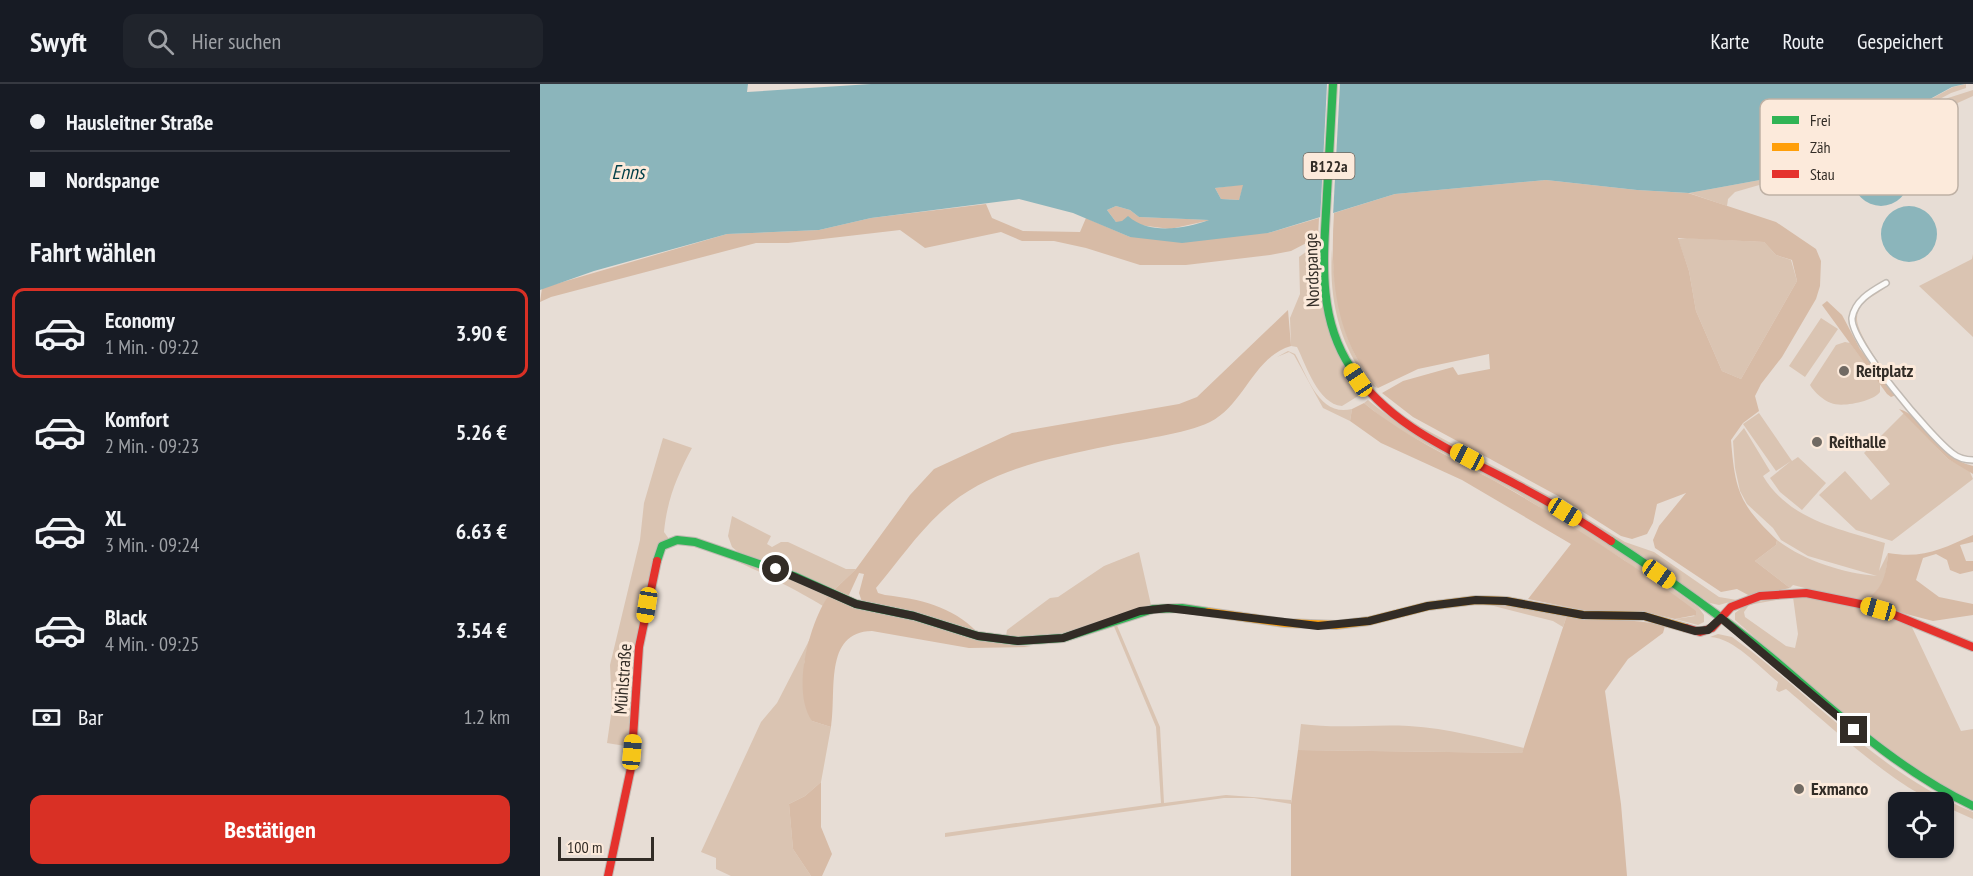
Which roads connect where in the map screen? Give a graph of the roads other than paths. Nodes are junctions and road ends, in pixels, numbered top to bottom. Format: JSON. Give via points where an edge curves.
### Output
{"nodes":[{"id":1,"x":1333,"y":84,"type":"edge"},
{"id":2,"x":1886,"y":283,"type":"dead end"},
{"id":3,"x":1973,"y":460,"type":"edge"},
{"id":4,"x":1721,"y":618,"type":"junction"},
{"id":5,"x":1973,"y":647,"type":"edge"},
{"id":6,"x":1973,"y":806,"type":"edge"},
{"id":7,"x":608,"y":876,"type":"edge"}],
"edges":[{"from":1,"to":4,"type":"street","name":"Nordspange","number":"B122a","via":[[1324,247],[1325,304],[1334,337],[1358,380],[1408,426],[1592,528]]},
{"from":2,"to":3,"type":"street","via":[[1863,298],[1854,311],[1852,322],[1860,341],[1942,444],[1958,457]]},
{"from":4,"to":5,"type":"street","name":"Mühlstraße","via":[[1742,602],[1789,592],[1822,594],[1896,614],[1958,644]]},
{"from":4,"to":6,"type":"street","name":"Nordspange","number":"B122a","via":[[1893,762]]},
{"from":4,"to":7,"type":"street","name":"Mühlstraße","via":[[1708,630],[1695,631],[1644,616],[1583,615],[1506,601],[1476,600],[1428,606],[1369,621],[1318,626],[1168,608],[1140,611],[1063,638],[1018,641],[978,636],[914,616],[856,604],[794,576],[721,550],[677,540],[663,546],[657,555],[636,672],[631,768]]}]}
